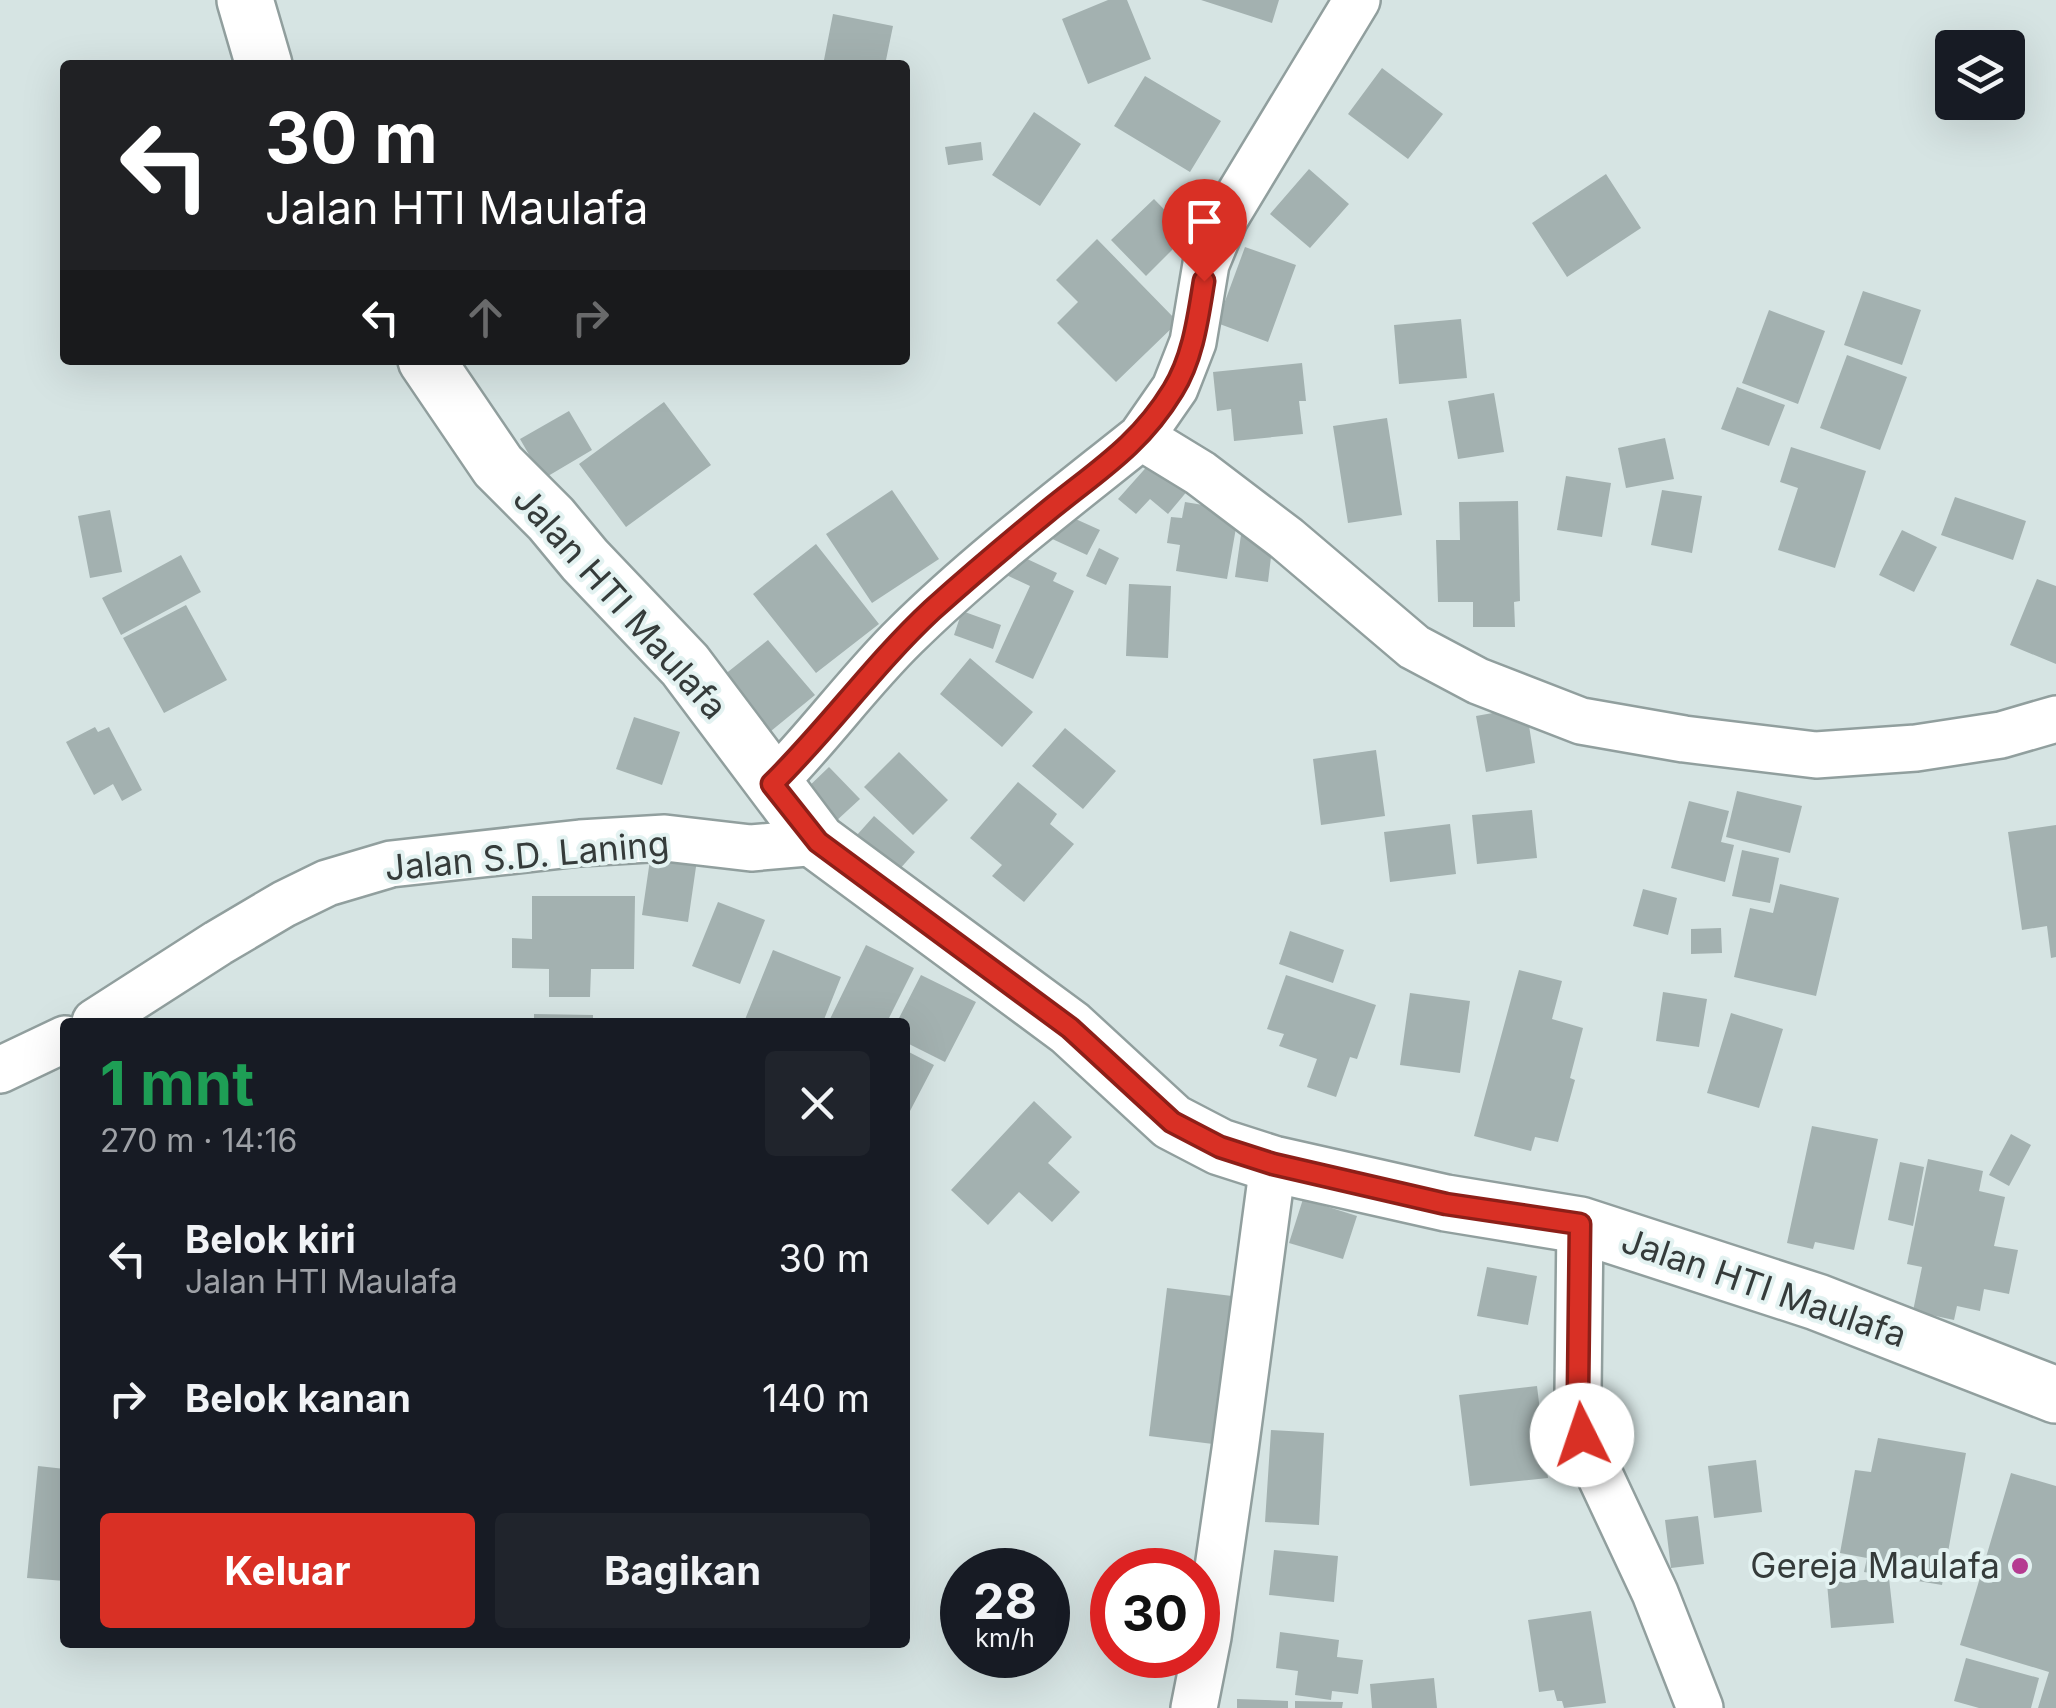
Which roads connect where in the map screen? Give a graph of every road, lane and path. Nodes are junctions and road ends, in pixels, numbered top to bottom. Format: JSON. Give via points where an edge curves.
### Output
{"nodes":[{"id":1,"x":245,"y":0,"type":"edge"},
{"id":2,"x":1357,"y":0,"type":"edge"},
{"id":3,"x":263,"y":60,"type":"edge"},
{"id":4,"x":429,"y":365,"type":"edge"},
{"id":5,"x":1141,"y":438,"type":"junction"},
{"id":6,"x":2056,"y":719,"type":"edge"},
{"id":7,"x":772,"y":784,"type":"junction"},
{"id":8,"x":818,"y":842,"type":"junction"},
{"id":9,"x":101,"y":1018,"type":"edge"},
{"id":10,"x":60,"y":1040,"type":"edge"},
{"id":11,"x":0,"y":1070,"type":"edge"},
{"id":12,"x":1273,"y":1164,"type":"junction"},
{"id":13,"x":1580,"y":1224,"type":"junction"},
{"id":14,"x":2056,"y":1395,"type":"edge"},
{"id":15,"x":1194,"y":1708,"type":"edge"},
{"id":16,"x":1700,"y":1708,"type":"edge"}],
"edges":[{"from":1,"to":3,"type":"street"},
{"from":2,"to":5,"type":"street","via":[[1225,218],[1206,264],[1193,342],[1175,388]]},
{"from":4,"to":7,"type":"street","name":"Jalan HTI Maulafa","via":[[498,466],[673,652]]},
{"from":5,"to":6,"type":"street","via":[[1287,539],[1414,647],[1478,681],[1581,721],[1816,755],[2001,736]]},
{"from":5,"to":7,"type":"street","via":[[903,638]]},
{"from":7,"to":8,"type":"street","name":"Jalan HTI Maulafa"},
{"from":8,"to":9,"type":"street","name":"Jalan S.D. Laning","via":[[751,848],[665,838],[390,864],[284,904]]},
{"from":8,"to":12,"type":"street","name":"Jalan HTI Maulafa","via":[[1070,1028],[1172,1122]]},
{"from":10,"to":11,"type":"street"},
{"from":12,"to":13,"type":"street","name":"Jalan HTI Maulafa","via":[[1446,1204]]},
{"from":12,"to":15,"type":"street"},
{"from":13,"to":14,"type":"street","name":"Jalan HTI Maulafa","via":[[1817,1302]]},
{"from":13,"to":16,"type":"street","via":[[1582,1435]]}]}
